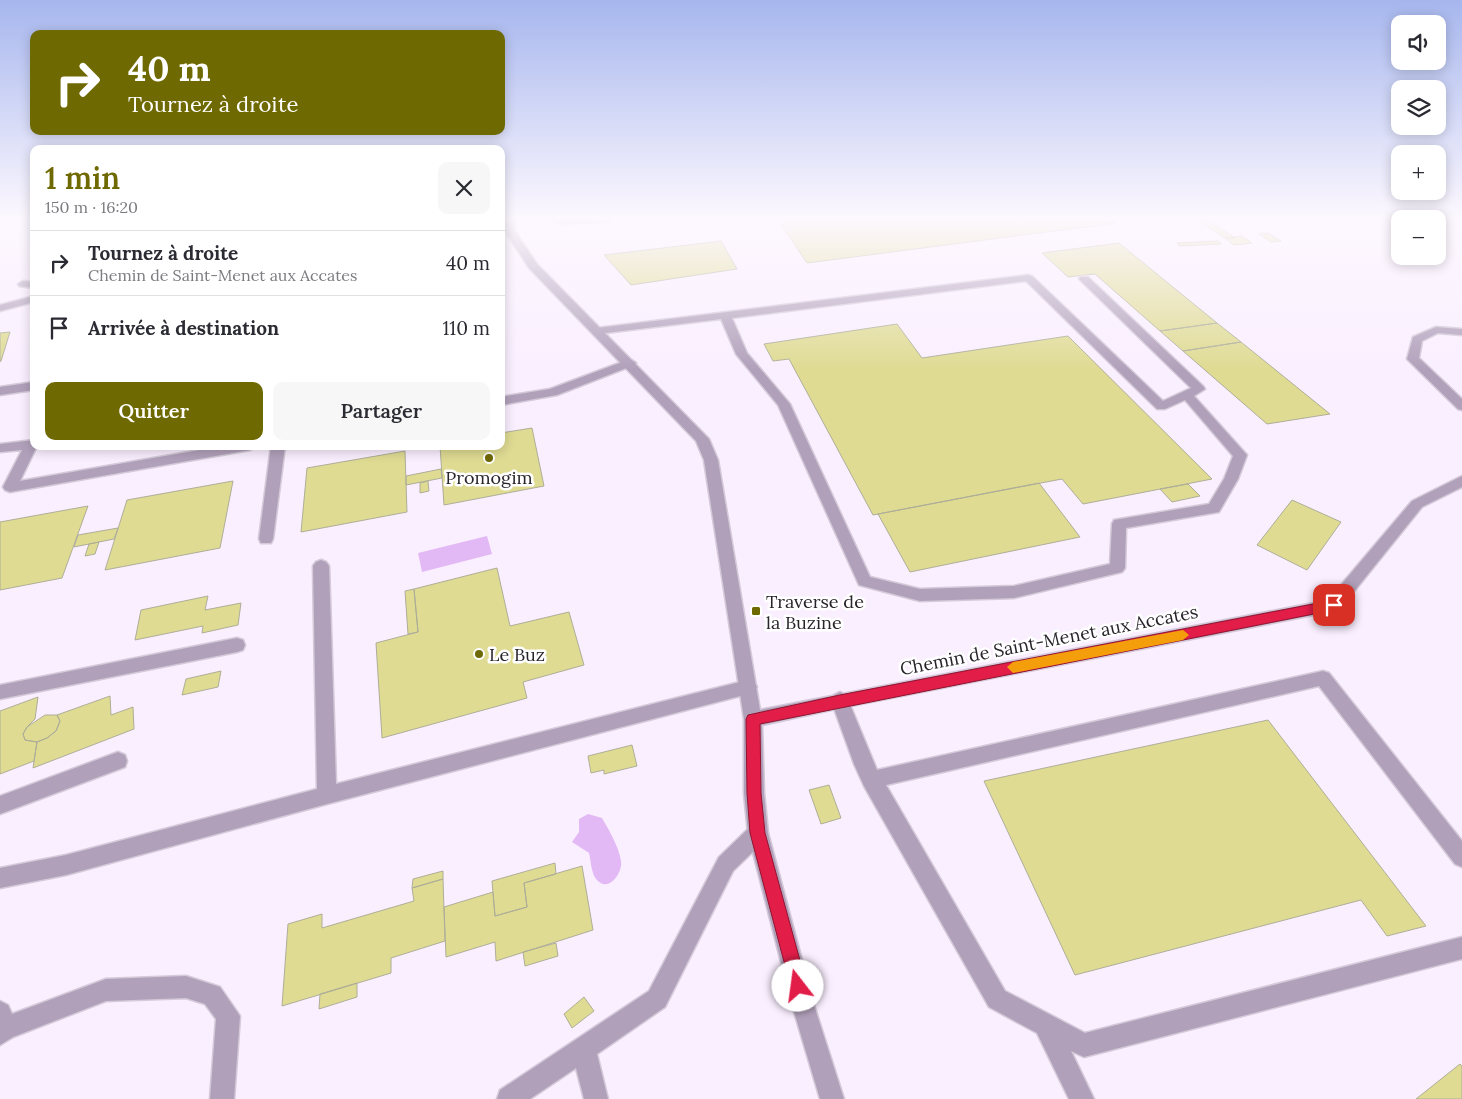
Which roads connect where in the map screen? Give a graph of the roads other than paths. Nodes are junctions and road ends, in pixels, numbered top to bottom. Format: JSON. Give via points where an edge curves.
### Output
{"nodes":[{"id":1,"x":535,"y":268,"type":"edge"},
{"id":2,"x":1084,"y":279,"type":"dead end"},
{"id":3,"x":30,"y":300,"type":"edge"},
{"id":4,"x":0,"y":308,"type":"edge"},
{"id":5,"x":725,"y":315,"type":"junction"},
{"id":6,"x":597,"y":330,"type":"junction"},
{"id":7,"x":1462,"y":332,"type":"edge"},
{"id":8,"x":630,"y":363,"type":"junction"},
{"id":9,"x":30,"y":387,"type":"edge"},
{"id":10,"x":0,"y":391,"type":"edge"},
{"id":11,"x":1187,"y":394,"type":"junction"},
{"id":12,"x":505,"y":400,"type":"edge"},
{"id":13,"x":1462,"y":406,"type":"edge"},
{"id":14,"x":30,"y":444,"type":"edge"},
{"id":15,"x":0,"y":448,"type":"edge"},
{"id":16,"x":30,"y":448,"type":"edge"},
{"id":17,"x":227,"y":450,"type":"edge"},
{"id":18,"x":277,"y":450,"type":"edge"},
{"id":19,"x":1462,"y":481,"type":"edge"},
{"id":20,"x":266,"y":539,"type":"dead end"},
{"id":21,"x":321,"y":566,"type":"dead end"},
{"id":22,"x":237,"y":645,"type":"dead end"},
{"id":23,"x":748,"y":687,"type":"junction"},
{"id":24,"x":0,"y":692,"type":"edge"},
{"id":25,"x":840,"y":700,"type":"junction"},
{"id":26,"x":753,"y":719,"type":"junction"},
{"id":27,"x":118,"y":761,"type":"dead end"},
{"id":28,"x":871,"y":780,"type":"junction"},
{"id":29,"x":327,"y":795,"type":"junction"},
{"id":30,"x":0,"y":805,"type":"edge"},
{"id":31,"x":758,"y":833,"type":"junction"},
{"id":32,"x":1462,"y":857,"type":"edge"},
{"id":33,"x":0,"y":878,"type":"edge"},
{"id":34,"x":1462,"y":948,"type":"edge"},
{"id":35,"x":1045,"y":1024,"type":"junction"},
{"id":36,"x":2,"y":1025,"type":"edge"},
{"id":37,"x":584,"y":1049,"type":"junction"},
{"id":38,"x":222,"y":1099,"type":"edge"},
{"id":39,"x":509,"y":1099,"type":"edge"},
{"id":40,"x":596,"y":1099,"type":"edge"},
{"id":41,"x":832,"y":1099,"type":"edge"},
{"id":42,"x":1082,"y":1099,"type":"edge"}],
"edges":[{"from":1,"to":6,"type":"street"},
{"from":2,"to":11,"type":"street","via":[[1200,389]]},
{"from":3,"to":4,"type":"street"},
{"from":5,"to":6,"type":"street"},
{"from":5,"to":11,"type":"street","via":[[1028,278],[1162,406]]},
{"from":5,"to":11,"type":"street","via":[[742,354],[784,404],[864,581],[920,595],[1014,592],[1116,568],[1118,524],[1214,508],[1232,479],[1240,454]]},
{"from":6,"to":8,"type":"street"},
{"from":7,"to":13,"type":"street","via":[[1436,330],[1417,339],[1413,359]]},
{"from":8,"to":12,"type":"street","via":[[553,392]]},
{"from":8,"to":23,"type":"street","via":[[702,439],[711,460]]},
{"from":9,"to":10,"type":"street"},
{"from":14,"to":15,"type":"street"},
{"from":16,"to":17,"type":"street","via":[[10,487]]},
{"from":18,"to":20,"type":"street"},
{"from":19,"to":25,"type":"street","name":"Chemin de Saint-Menet aux Accates","via":[[1417,504],[1334,605]]},
{"from":21,"to":29,"type":"street"},
{"from":22,"to":24,"type":"street"},
{"from":23,"to":26,"type":"street"},
{"from":23,"to":29,"type":"street"},
{"from":25,"to":26,"type":"street","name":"Chemin de Saint-Menet aux Accates"},
{"from":25,"to":28,"type":"street"},
{"from":26,"to":31,"type":"street"},
{"from":27,"to":30,"type":"street"},
{"from":28,"to":32,"type":"street","via":[[1323,678]]},
{"from":28,"to":35,"type":"street","via":[[997,999]]},
{"from":29,"to":33,"type":"street","via":[[66,865]]},
{"from":31,"to":37,"type":"street","via":[[726,864],[657,999]]},
{"from":31,"to":41,"type":"street","via":[[803,1005]]},
{"from":34,"to":35,"type":"street","via":[[1084,1045]]},
{"from":35,"to":42,"type":"street"},
{"from":36,"to":38,"type":"street","via":[[106,990],[186,987],[212,995],[228,1016]]},
{"from":37,"to":39,"type":"street"},
{"from":37,"to":40,"type":"street"}]}
